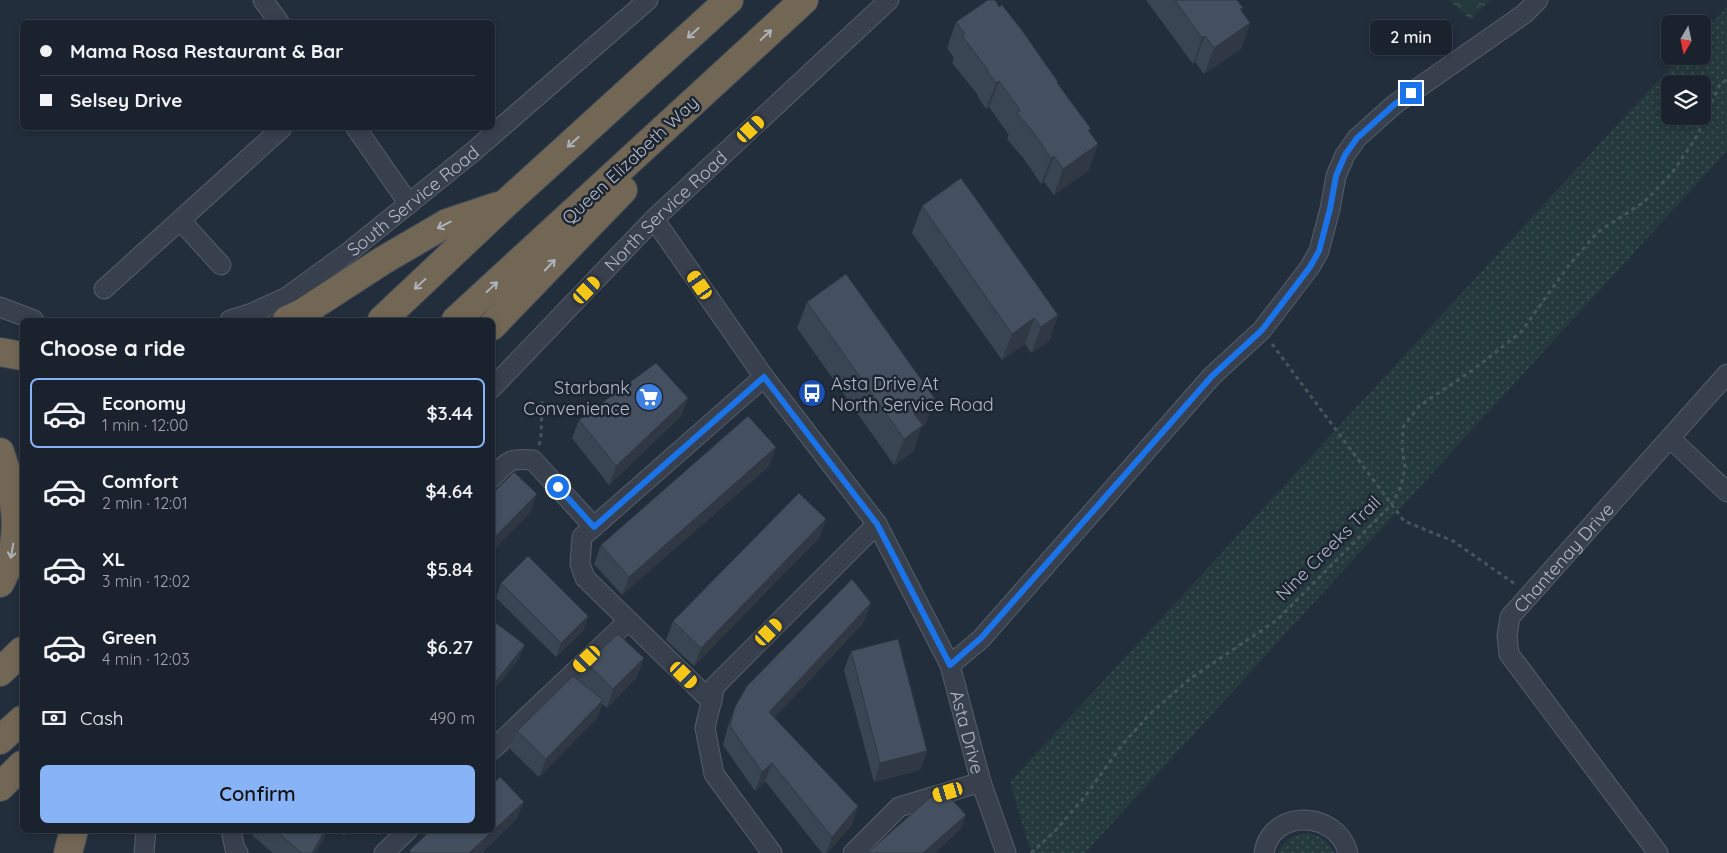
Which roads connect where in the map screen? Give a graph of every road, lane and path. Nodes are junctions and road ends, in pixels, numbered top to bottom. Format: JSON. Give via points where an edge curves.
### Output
{"nodes":[{"id":1,"x":262,"y":0,"type":"edge"},
{"id":2,"x":648,"y":0,"type":"edge"},
{"id":3,"x":729,"y":0,"type":"edge"},
{"id":4,"x":804,"y":0,"type":"edge"},
{"id":5,"x":889,"y":0,"type":"edge"},
{"id":6,"x":1538,"y":0,"type":"edge"},
{"id":7,"x":277,"y":20,"type":"edge"},
{"id":8,"x":747,"y":53,"type":"junction"},
{"id":9,"x":1727,"y":79,"type":"edge"},
{"id":10,"x":280,"y":130,"type":"edge"},
{"id":11,"x":357,"y":130,"type":"edge"},
{"id":12,"x":506,"y":203,"type":"junction"},
{"id":13,"x":409,"y":204,"type":"junction"},
{"id":14,"x":654,"y":219,"type":"junction"},
{"id":15,"x":180,"y":220,"type":"junction"},
{"id":16,"x":221,"y":265,"type":"dead end"},
{"id":17,"x":104,"y":289,"type":"dead end"},
{"id":18,"x":0,"y":307,"type":"edge"},
{"id":19,"x":29,"y":318,"type":"edge"},
{"id":20,"x":236,"y":318,"type":"edge"},
{"id":21,"x":292,"y":318,"type":"edge"},
{"id":22,"x":384,"y":318,"type":"edge"},
{"id":23,"x":458,"y":318,"type":"edge"},
{"id":24,"x":495,"y":323,"type":"edge"},
{"id":25,"x":1262,"y":330,"type":"junction"},
{"id":26,"x":0,"y":352,"type":"edge"},
{"id":27,"x":20,"y":356,"type":"edge"},
{"id":28,"x":1727,"y":374,"type":"edge"},
{"id":29,"x":764,"y":377,"type":"junction"},
{"id":30,"x":495,"y":385,"type":"edge"},
{"id":31,"x":542,"y":401,"type":"dead end"},
{"id":32,"x":1670,"y":438,"type":"junction"},
{"id":33,"x":0,"y":452,"type":"edge"},
{"id":34,"x":533,"y":460,"type":"junction"},
{"id":35,"x":495,"y":475,"type":"edge"},
{"id":36,"x":1727,"y":492,"type":"edge"},
{"id":37,"x":1392,"y":505,"type":"junction"},
{"id":38,"x":877,"y":524,"type":"junction"},
{"id":39,"x":594,"y":527,"type":"junction"},
{"id":40,"x":0,"y":583,"type":"edge"},
{"id":41,"x":1530,"y":594,"type":"junction"},
{"id":42,"x":628,"y":621,"type":"junction"},
{"id":43,"x":20,"y":653,"type":"edge"},
{"id":44,"x":950,"y":665,"type":"junction"},
{"id":45,"x":0,"y":672,"type":"edge"},
{"id":46,"x":712,"y":702,"type":"junction"},
{"id":47,"x":20,"y":722,"type":"edge"},
{"id":48,"x":0,"y":740,"type":"edge"},
{"id":49,"x":495,"y":747,"type":"edge"},
{"id":50,"x":20,"y":767,"type":"edge"},
{"id":51,"x":981,"y":782,"type":"junction"},
{"id":52,"x":0,"y":787,"type":"edge"},
{"id":53,"x":73,"y":833,"type":"edge"},
{"id":54,"x":146,"y":833,"type":"edge"},
{"id":55,"x":232,"y":833,"type":"edge"},
{"id":56,"x":405,"y":833,"type":"edge"},
{"id":57,"x":68,"y":853,"type":"edge"},
{"id":58,"x":144,"y":853,"type":"edge"},
{"id":59,"x":238,"y":853,"type":"edge"},
{"id":60,"x":384,"y":853,"type":"edge"},
{"id":61,"x":772,"y":853,"type":"edge"},
{"id":62,"x":853,"y":853,"type":"edge"},
{"id":63,"x":1006,"y":853,"type":"edge"},
{"id":64,"x":1030,"y":853,"type":"edge"},
{"id":65,"x":1264,"y":853,"type":"edge"},
{"id":66,"x":1348,"y":853,"type":"edge"},
{"id":67,"x":1658,"y":853,"type":"edge"}],
"edges":[{"from":1,"to":7,"type":"street"},
{"from":2,"to":13,"type":"street","name":"South Service Road"},
{"from":3,"to":12,"type":"highway","one_way":true},
{"from":8,"to":4,"type":"highway","name":"Queen Elizabeth Way","one_way":true},
{"from":5,"to":14,"type":"street","name":"North Service Road"},
{"from":6,"to":25,"type":"street","via":[[1524,14],[1395,104],[1357,138],[1336,176],[1319,251]]},
{"from":23,"to":8,"type":"highway","name":"Queen Elizabeth Way","one_way":true},
{"from":24,"to":8,"type":"highway","one_way":true,"via":[[641,171]]},
{"from":9,"to":37,"type":"path","name":"Nine Creeks Trail","via":[[1719,86],[1697,136],[1672,173],[1644,202],[1598,232],[1569,265],[1522,332],[1419,406],[1403,427],[1405,467],[1401,487]]},
{"from":10,"to":15,"type":"street"},
{"from":11,"to":13,"type":"street"},
{"from":12,"to":21,"type":"highway","one_way":true,"via":[[447,223]]},
{"from":12,"to":22,"type":"highway","one_way":true},
{"from":13,"to":20,"type":"street","name":"South Service Road","via":[[287,298]]},
{"from":14,"to":29,"type":"street","name":"Asta Drive"},
{"from":14,"to":30,"type":"street","name":"North Service Road"},
{"from":15,"to":16,"type":"street"},
{"from":15,"to":17,"type":"street"},
{"from":18,"to":19,"type":"street"},
{"from":25,"to":37,"type":"path"},
{"from":25,"to":44,"type":"street","via":[[1212,376],[981,638]]},
{"from":26,"to":27,"type":"highway"},
{"from":28,"to":32,"type":"street","name":"Chantenay Drive"},
{"from":29,"to":38,"type":"street","name":"Asta Drive"},
{"from":29,"to":39,"type":"street"},
{"from":31,"to":34,"type":"path","via":[[541,438]]},
{"from":32,"to":36,"type":"street"},
{"from":32,"to":41,"type":"street","name":"Chantenay Drive"},
{"from":33,"to":40,"type":"highway","one_way":true,"via":[[12,488],[17,518],[11,558]]},
{"from":34,"to":35,"type":"street","via":[[508,461]]},
{"from":34,"to":39,"type":"street"},
{"from":37,"to":41,"type":"path","via":[[1404,521],[1453,541]]},
{"from":37,"to":64,"type":"path","name":"Nine Creeks Trail","via":[[1277,620],[1191,678],[1149,714],[1083,799]]},
{"from":38,"to":44,"type":"street","name":"Asta Drive"},
{"from":38,"to":46,"type":"street","via":[[715,686]]},
{"from":39,"to":42,"type":"street","via":[[582,537],[580,564],[585,578]]},
{"from":41,"to":67,"type":"street","name":"Chantenay Drive","via":[[1510,617],[1506,636],[1510,654]]},
{"from":42,"to":46,"type":"street"},
{"from":42,"to":49,"type":"street"},
{"from":43,"to":45,"type":"highway"},
{"from":44,"to":51,"type":"street","name":"Asta Drive"},
{"from":46,"to":61,"type":"street","via":[[705,728],[714,774]]},
{"from":47,"to":48,"type":"highway"},
{"from":50,"to":52,"type":"highway"},
{"from":51,"to":62,"type":"street","via":[[899,807]]},
{"from":51,"to":63,"type":"street","name":"Asta Drive"},
{"from":53,"to":57,"type":"highway"},
{"from":54,"to":58,"type":"street"},
{"from":55,"to":59,"type":"street"},
{"from":56,"to":60,"type":"street"},
{"from":65,"to":66,"type":"street","via":[[1271,837],[1282,826],[1296,820],[1311,819],[1325,823],[1337,832]]}]}
